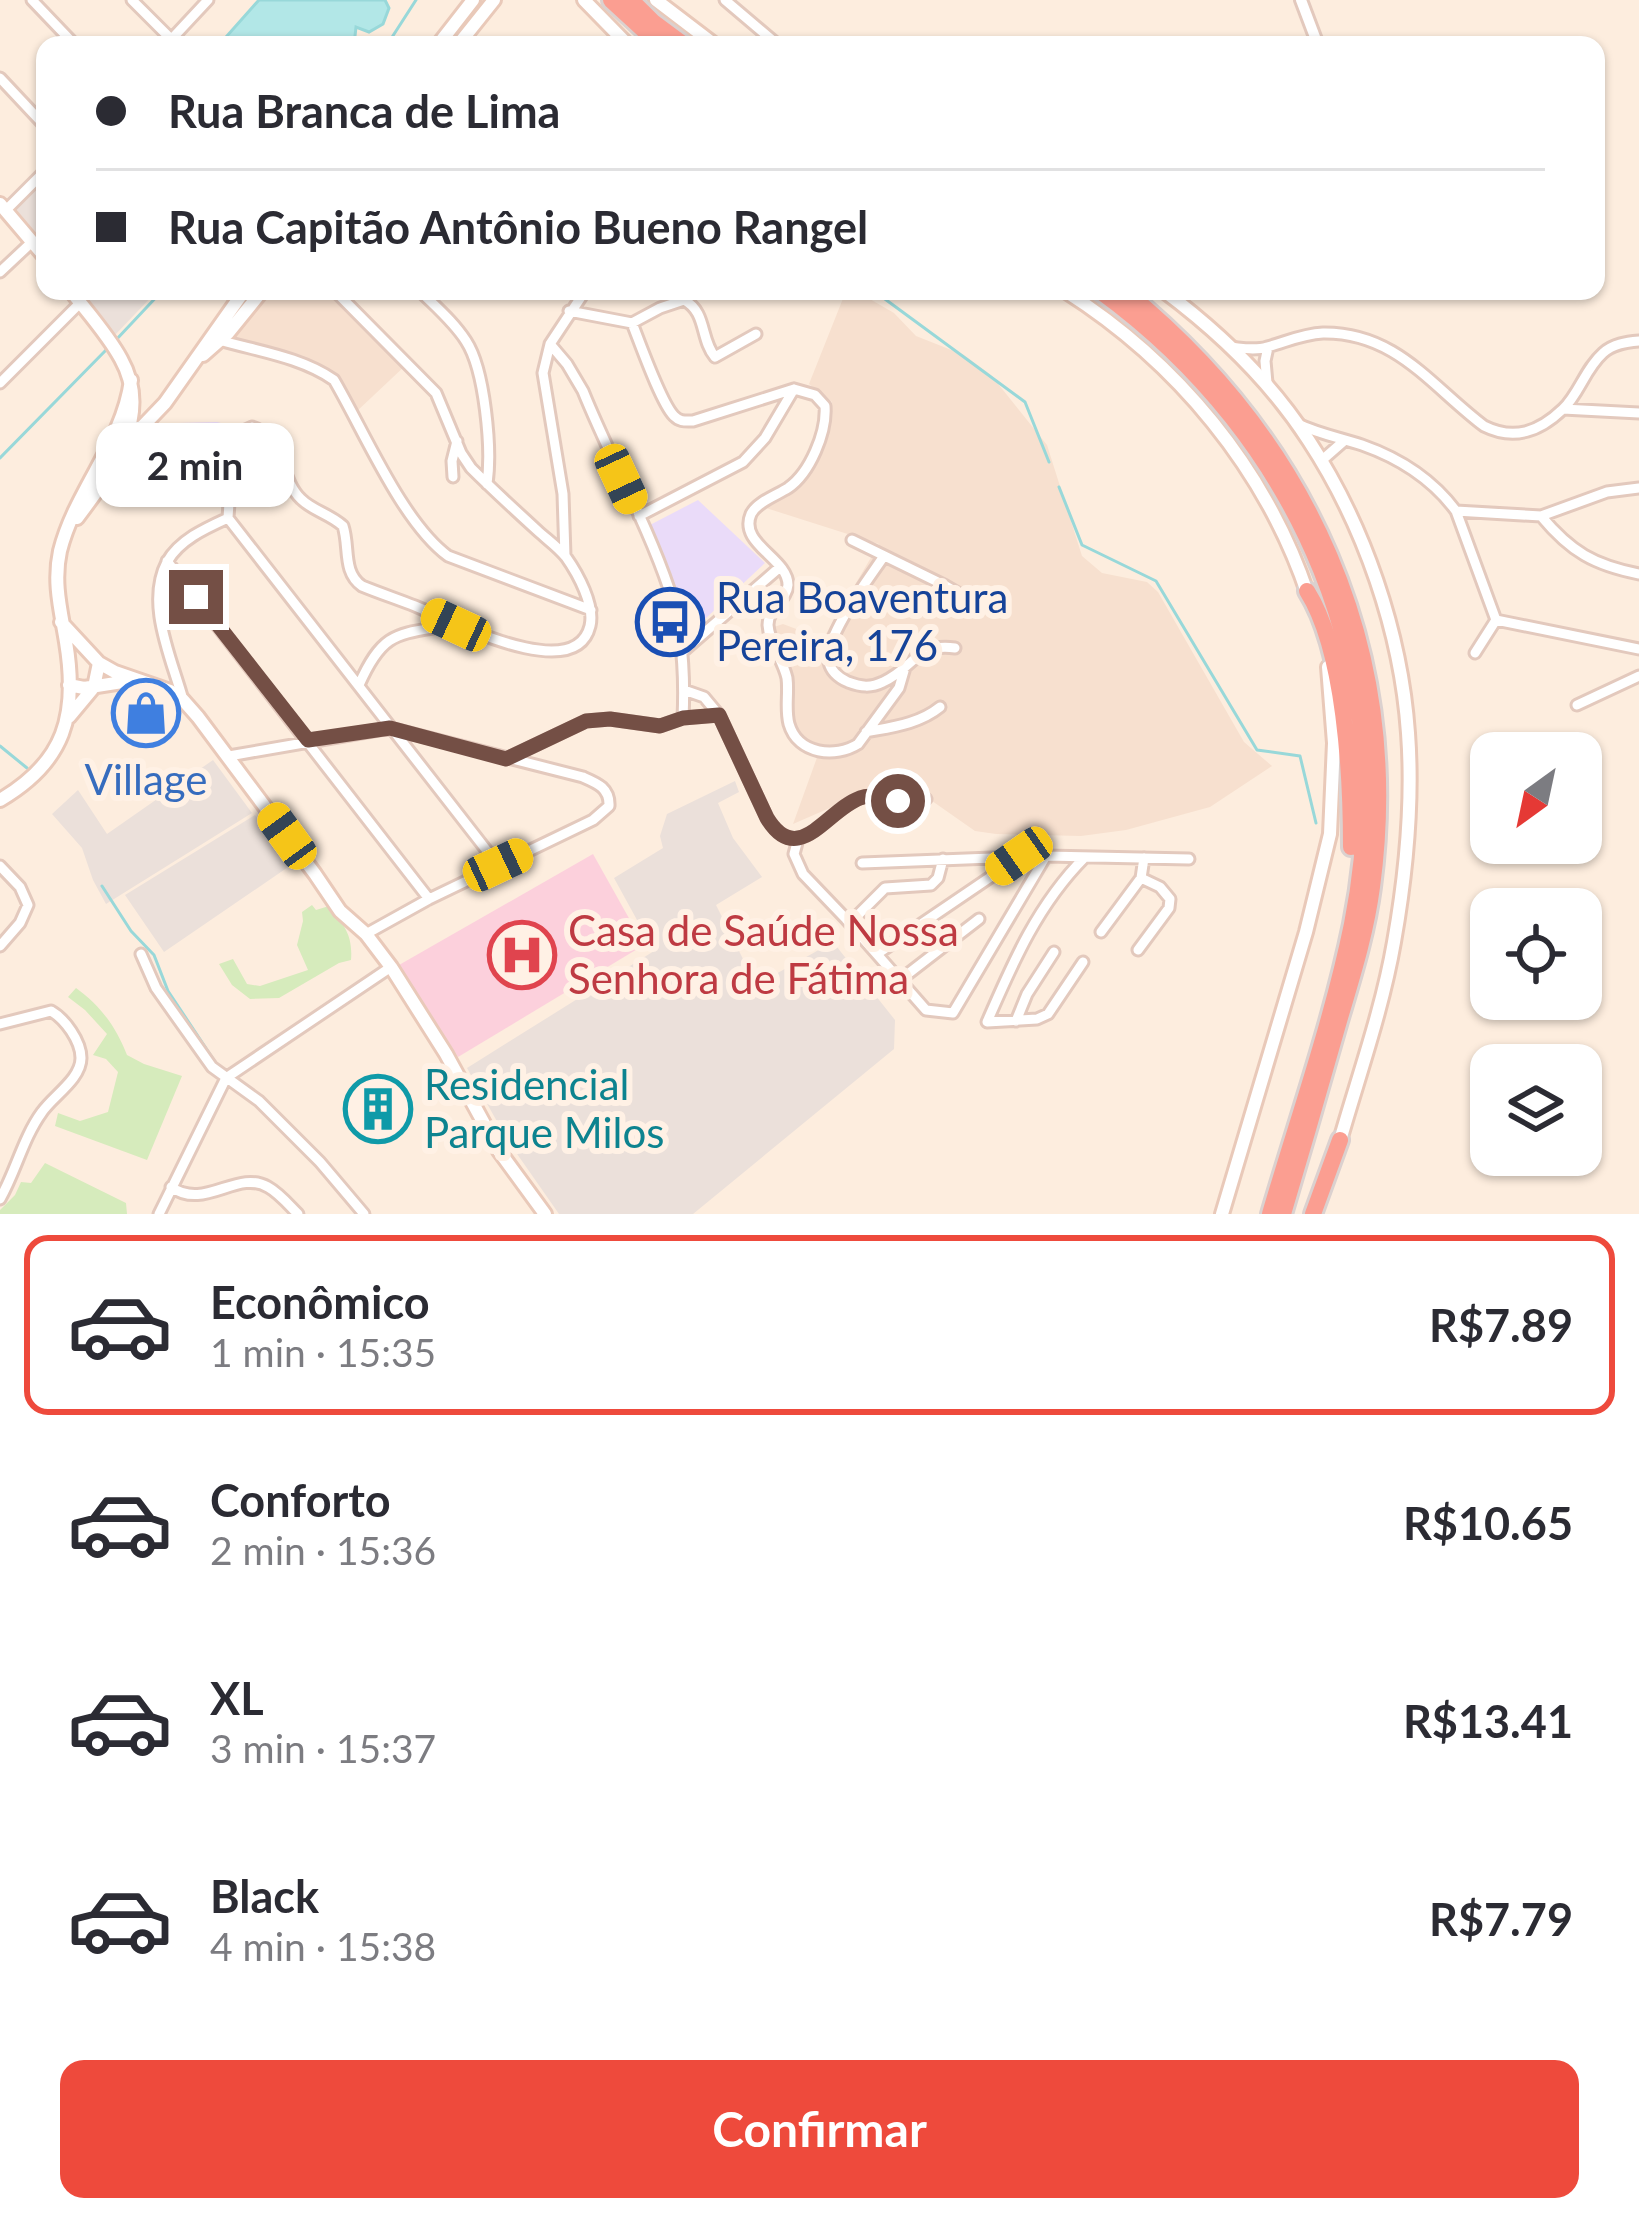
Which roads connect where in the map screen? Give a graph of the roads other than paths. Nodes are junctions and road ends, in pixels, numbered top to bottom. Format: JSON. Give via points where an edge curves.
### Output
{"nodes":[{"id":1,"x":32,"y":0,"type":"edge"},
{"id":2,"x":132,"y":0,"type":"edge"},
{"id":3,"x":208,"y":0,"type":"edge"},
{"id":4,"x":473,"y":0,"type":"edge"},
{"id":5,"x":494,"y":0,"type":"edge"},
{"id":6,"x":584,"y":0,"type":"edge"},
{"id":7,"x":611,"y":0,"type":"edge"},
{"id":8,"x":631,"y":0,"type":"edge"},
{"id":9,"x":656,"y":0,"type":"edge"},
{"id":10,"x":725,"y":0,"type":"edge"},
{"id":11,"x":1301,"y":0,"type":"edge"},
{"id":12,"x":66,"y":36,"type":"edge"},
{"id":13,"x":164,"y":36,"type":"edge"},
{"id":14,"x":175,"y":36,"type":"edge"},
{"id":15,"x":445,"y":36,"type":"edge"},
{"id":16,"x":465,"y":36,"type":"edge"},
{"id":17,"x":619,"y":36,"type":"edge"},
{"id":18,"x":650,"y":36,"type":"edge"},
{"id":19,"x":672,"y":36,"type":"edge"},
{"id":20,"x":704,"y":36,"type":"edge"},
{"id":21,"x":767,"y":36,"type":"edge"},
{"id":22,"x":1315,"y":36,"type":"edge"},
{"id":23,"x":0,"y":78,"type":"edge"},
{"id":24,"x":36,"y":116,"type":"edge"},
{"id":25,"x":36,"y":179,"type":"edge"},
{"id":26,"x":3,"y":207,"type":"edge"},
{"id":27,"x":33,"y":241,"type":"junction"},
{"id":28,"x":36,"y":245,"type":"edge"},
{"id":29,"x":0,"y":272,"type":"edge"},
{"id":30,"x":73,"y":300,"type":"edge"},
{"id":31,"x":78,"y":300,"type":"edge"},
{"id":32,"x":239,"y":300,"type":"edge"},
{"id":33,"x":253,"y":300,"type":"edge"},
{"id":34,"x":343,"y":300,"type":"edge"},
{"id":35,"x":429,"y":300,"type":"edge"},
{"id":36,"x":578,"y":300,"type":"edge"},
{"id":37,"x":1078,"y":300,"type":"edge"},
{"id":38,"x":1111,"y":300,"type":"edge"},
{"id":39,"x":1136,"y":300,"type":"edge"},
{"id":40,"x":1174,"y":300,"type":"edge"},
{"id":41,"x":569,"y":311,"type":"junction"},
{"id":42,"x":632,"y":323,"type":"junction"},
{"id":43,"x":756,"y":334,"type":"dead end"},
{"id":44,"x":216,"y":339,"type":"junction"},
{"id":45,"x":1639,"y":340,"type":"edge"},
{"id":46,"x":550,"y":344,"type":"junction"},
{"id":47,"x":1229,"y":347,"type":"junction"},
{"id":48,"x":1268,"y":347,"type":"junction"},
{"id":49,"x":0,"y":383,"type":"edge"},
{"id":50,"x":1268,"y":387,"type":"junction"},
{"id":51,"x":794,"y":389,"type":"junction"},
{"id":52,"x":1563,"y":410,"type":"junction"},
{"id":53,"x":1639,"y":413,"type":"edge"},
{"id":54,"x":130,"y":421,"type":"junction"},
{"id":55,"x":1296,"y":423,"type":"junction"},
{"id":56,"x":1345,"y":440,"type":"junction"},
{"id":57,"x":457,"y":442,"type":"junction"},
{"id":58,"x":1321,"y":461,"type":"junction"},
{"id":59,"x":453,"y":477,"type":"dead end"},
{"id":60,"x":487,"y":484,"type":"junction"},
{"id":61,"x":1639,"y":488,"type":"edge"},
{"id":62,"x":1456,"y":511,"type":"junction"},
{"id":63,"x":1541,"y":516,"type":"junction"},
{"id":64,"x":639,"y":517,"type":"junction"},
{"id":65,"x":227,"y":518,"type":"junction"},
{"id":66,"x":65,"y":533,"type":"junction"},
{"id":67,"x":852,"y":540,"type":"dead end"},
{"id":68,"x":565,"y":556,"type":"junction"},
{"id":69,"x":884,"y":556,"type":"junction"},
{"id":70,"x":167,"y":561,"type":"junction"},
{"id":71,"x":780,"y":567,"type":"junction"},
{"id":72,"x":1639,"y":574,"type":"edge"},
{"id":73,"x":1306,"y":591,"type":"junction"},
{"id":74,"x":975,"y":603,"type":"dead end"},
{"id":75,"x":591,"y":610,"type":"junction"},
{"id":76,"x":1496,"y":620,"type":"junction"},
{"id":77,"x":456,"y":625,"type":"junction"},
{"id":78,"x":73,"y":643,"type":"junction"},
{"id":79,"x":955,"y":648,"type":"dead end"},
{"id":80,"x":1639,"y":649,"type":"edge"},
{"id":81,"x":681,"y":653,"type":"junction"},
{"id":82,"x":1475,"y":653,"type":"dead end"},
{"id":83,"x":99,"y":663,"type":"junction"},
{"id":84,"x":904,"y":671,"type":"junction"},
{"id":85,"x":1639,"y":676,"type":"edge"},
{"id":86,"x":136,"y":680,"type":"junction"},
{"id":87,"x":70,"y":685,"type":"junction"},
{"id":88,"x":358,"y":686,"type":"junction"},
{"id":89,"x":94,"y":687,"type":"junction"},
{"id":90,"x":684,"y":690,"type":"junction"},
{"id":91,"x":183,"y":700,"type":"junction"},
{"id":92,"x":1577,"y":705,"type":"dead end"},
{"id":93,"x":940,"y":706,"type":"dead end"},
{"id":94,"x":719,"y":715,"type":"junction"},
{"id":95,"x":69,"y":717,"type":"junction"},
{"id":96,"x":683,"y":718,"type":"junction"},
{"id":97,"x":390,"y":728,"type":"junction"},
{"id":98,"x":866,"y":732,"type":"junction"},
{"id":99,"x":308,"y":740,"type":"junction"},
{"id":100,"x":229,"y":756,"type":"junction"},
{"id":101,"x":506,"y":759,"type":"junction"},
{"id":102,"x":926,"y":799,"type":"dead end"},
{"id":103,"x":0,"y":800,"type":"edge"},
{"id":104,"x":798,"y":839,"type":"junction"},
{"id":105,"x":1019,"y":856,"type":"junction"},
{"id":106,"x":1046,"y":856,"type":"junction"},
{"id":107,"x":1085,"y":856,"type":"junction"},
{"id":108,"x":1144,"y":858,"type":"junction"},
{"id":109,"x":944,"y":860,"type":"junction"},
{"id":110,"x":1190,"y":860,"type":"dead end"},
{"id":111,"x":862,"y":862,"type":"dead end"},
{"id":112,"x":498,"y":865,"type":"junction"},
{"id":113,"x":0,"y":866,"type":"edge"},
{"id":114,"x":1141,"y":878,"type":"junction"},
{"id":115,"x":429,"y":899,"type":"junction"},
{"id":116,"x":979,"y":919,"type":"dead end"},
{"id":117,"x":850,"y":923,"type":"junction"},
{"id":118,"x":1352,"y":925,"type":"junction"},
{"id":119,"x":1101,"y":932,"type":"dead end"},
{"id":120,"x":366,"y":934,"type":"junction"},
{"id":121,"x":0,"y":946,"type":"edge"},
{"id":122,"x":1138,"y":950,"type":"dead end"},
{"id":123,"x":1054,"y":952,"type":"dead end"},
{"id":124,"x":141,"y":954,"type":"dead end"},
{"id":125,"x":877,"y":954,"type":"junction"},
{"id":126,"x":1083,"y":962,"type":"dead end"},
{"id":127,"x":391,"y":967,"type":"junction"},
{"id":128,"x":900,"y":980,"type":"junction"},
{"id":129,"x":1016,"y":1021,"type":"junction"},
{"id":130,"x":0,"y":1024,"type":"edge"},
{"id":131,"x":226,"y":1078,"type":"junction"},
{"id":132,"x":1340,"y":1140,"type":"joint"},
{"id":133,"x":171,"y":1187,"type":"junction"},
{"id":134,"x":0,"y":1198,"type":"edge"},
{"id":135,"x":163,"y":1213,"type":"edge"},
{"id":136,"x":298,"y":1214,"type":"edge"},
{"id":137,"x":364,"y":1214,"type":"edge"},
{"id":138,"x":544,"y":1214,"type":"edge"},
{"id":139,"x":1222,"y":1214,"type":"edge"},
{"id":140,"x":1270,"y":1214,"type":"edge"},
{"id":141,"x":1283,"y":1214,"type":"edge"},
{"id":142,"x":1317,"y":1214,"type":"edge"}],
"edges":[{"from":1,"to":12,"type":"street"},
{"from":2,"to":13,"type":"street"},
{"from":3,"to":14,"type":"street"},
{"from":4,"to":15,"type":"main road"},
{"from":5,"to":16,"type":"main road"},
{"from":6,"to":17,"type":"main road"},
{"from":7,"to":18,"type":"highway"},
{"from":8,"to":19,"type":"highway"},
{"from":9,"to":20,"type":"main road"},
{"from":10,"to":21,"type":"street"},
{"from":11,"to":22,"type":"street"},
{"from":23,"to":24,"type":"street"},
{"from":25,"to":26,"type":"street"},
{"from":26,"to":27,"type":"main road"},
{"from":27,"to":28,"type":"main road"},
{"from":27,"to":29,"type":"street"},
{"from":30,"to":49,"type":"street"},
{"from":31,"to":54,"type":"main road","via":[[131,380]]},
{"from":32,"to":44,"type":"main road"},
{"from":33,"to":44,"type":"main road"},
{"from":34,"to":57,"type":"street","via":[[436,392]]},
{"from":35,"to":60,"type":"street","via":[[478,366]]},
{"from":36,"to":41,"type":"street"},
{"from":37,"to":73,"type":"main road","via":[[1128,335],[1206,415],[1270,506]]},
{"from":38,"to":118,"type":"highway","via":[[1172,350],[1268,465],[1336,607],[1362,736]]},
{"from":39,"to":141,"type":"highway","via":[[1214,374],[1286,469],[1347,602],[1371,704],[1378,791],[1372,890]]},
{"from":40,"to":47,"type":"main road"},
{"from":41,"to":42,"type":"street"},
{"from":41,"to":46,"type":"street"},
{"from":42,"to":43,"type":"street","via":[[684,300],[698,312],[715,357]]},
{"from":42,"to":51,"type":"street","via":[[676,419],[693,421]]},
{"from":44,"to":54,"type":"main road","via":[[165,403]]},
{"from":44,"to":75,"type":"street","via":[[334,380],[407,512],[448,556]]},
{"from":45,"to":52,"type":"street","via":[[1603,353]]},
{"from":46,"to":64,"type":"street","via":[[583,392]]},
{"from":46,"to":68,"type":"street","via":[[543,373]]},
{"from":47,"to":48,"type":"street"},
{"from":47,"to":50,"type":"main road"},
{"from":48,"to":50,"type":"street"},
{"from":48,"to":52,"type":"street","via":[[1321,333],[1380,343],[1498,433],[1525,434]]},
{"from":50,"to":55,"type":"main road"},
{"from":51,"to":64,"type":"street","via":[[743,462]]},
{"from":51,"to":71,"type":"street","via":[[823,401],[824,423],[803,474],[755,508],[749,524]]},
{"from":52,"to":53,"type":"street"},
{"from":54,"to":66,"type":"main road"},
{"from":54,"to":66,"type":"main road","via":[[115,464]]},
{"from":55,"to":56,"type":"street"},
{"from":55,"to":58,"type":"main road"},
{"from":56,"to":58,"type":"street"},
{"from":56,"to":62,"type":"street","via":[[1410,468]]},
{"from":57,"to":59,"type":"street"},
{"from":57,"to":60,"type":"street"},
{"from":58,"to":132,"type":"main road","via":[[1387,617],[1409,754],[1394,944]]},
{"from":60,"to":68,"type":"street"},
{"from":61,"to":63,"type":"street"},
{"from":62,"to":63,"type":"street"},
{"from":62,"to":76,"type":"street"},
{"from":63,"to":72,"type":"street","via":[[1582,556]]},
{"from":64,"to":81,"type":"street","via":[[669,590]]},
{"from":65,"to":70,"type":"street"},
{"from":65,"to":77,"type":"street","via":[[233,442],[258,428],[272,440],[296,494],[343,526],[352,579]]},
{"from":65,"to":88,"type":"street"},
{"from":66,"to":78,"type":"main road","via":[[56,586]]},
{"from":67,"to":69,"type":"street"},
{"from":68,"to":75,"type":"street"},
{"from":69,"to":74,"type":"street"},
{"from":69,"to":84,"type":"street","via":[[836,632],[829,663],[837,676],[868,687]]},
{"from":70,"to":91,"type":"street","via":[[161,623]]},
{"from":70,"to":99,"type":"street"},
{"from":71,"to":81,"type":"street"},
{"from":71,"to":98,"type":"street","via":[[788,586],[768,629],[787,678],[793,732],[808,747],[834,754]]},
{"from":73,"to":118,"type":"highway","via":[[1327,637],[1348,752]]},
{"from":73,"to":139,"type":"main road","via":[[1328,666],[1330,835]]},
{"from":75,"to":77,"type":"street","via":[[582,641],[559,651]]},
{"from":76,"to":80,"type":"street"},
{"from":76,"to":82,"type":"street"},
{"from":77,"to":88,"type":"street","via":[[388,641]]},
{"from":78,"to":83,"type":"main road"},
{"from":78,"to":87,"type":"main road"},
{"from":79,"to":84,"type":"street","via":[[930,647]]},
{"from":81,"to":90,"type":"street"},
{"from":83,"to":86,"type":"main road"},
{"from":83,"to":89,"type":"main road"},
{"from":84,"to":98,"type":"street"},
{"from":85,"to":92,"type":"street"},
{"from":86,"to":89,"type":"main road"},
{"from":86,"to":91,"type":"main road"},
{"from":87,"to":89,"type":"main road"},
{"from":87,"to":95,"type":"main road"},
{"from":88,"to":97,"type":"street"},
{"from":89,"to":95,"type":"main road"},
{"from":90,"to":94,"type":"street"},
{"from":90,"to":96,"type":"street"},
{"from":91,"to":100,"type":"main road"},
{"from":93,"to":98,"type":"street"},
{"from":94,"to":96,"type":"street"},
{"from":94,"to":104,"type":"street","via":[[774,830]]},
{"from":95,"to":103,"type":"main road","via":[[41,768]]},
{"from":96,"to":101,"type":"street","via":[[660,726],[586,721]]},
{"from":97,"to":99,"type":"street"},
{"from":97,"to":101,"type":"street"},
{"from":97,"to":112,"type":"street"},
{"from":99,"to":100,"type":"street"},
{"from":99,"to":115,"type":"street"},
{"from":100,"to":120,"type":"main road"},
{"from":101,"to":112,"type":"street","via":[[596,782],[609,806]]},
{"from":102,"to":104,"type":"street","via":[[861,797]]},
{"from":104,"to":117,"type":"street","via":[[794,854],[803,874]]},
{"from":105,"to":106,"type":"street"},
{"from":105,"to":109,"type":"street"},
{"from":105,"to":125,"type":"street"},
{"from":106,"to":107,"type":"street"},
{"from":106,"to":128,"type":"street","via":[[953,1013],[926,1010]]},
{"from":107,"to":108,"type":"street"},
{"from":107,"to":129,"type":"street","via":[[1032,925],[987,1022]]},
{"from":108,"to":110,"type":"street"},
{"from":108,"to":114,"type":"street"},
{"from":109,"to":111,"type":"street"},
{"from":109,"to":117,"type":"street","via":[[931,885],[885,888]]},
{"from":112,"to":115,"type":"street"},
{"from":113,"to":121,"type":"street","via":[[28,904]]},
{"from":114,"to":119,"type":"street"},
{"from":114,"to":122,"type":"street","via":[[1170,899]]},
{"from":115,"to":120,"type":"street"},
{"from":116,"to":128,"type":"street"},
{"from":117,"to":125,"type":"street"},
{"from":118,"to":140,"type":"highway"},
{"from":120,"to":127,"type":"main road"},
{"from":123,"to":129,"type":"street"},
{"from":124,"to":131,"type":"street","via":[[156,988]]},
{"from":125,"to":128,"type":"street"},
{"from":126,"to":129,"type":"street","via":[[1048,1014]]},
{"from":127,"to":131,"type":"street"},
{"from":127,"to":138,"type":"main road"},
{"from":130,"to":134,"type":"street","via":[[57,1013],[81,1058],[39,1116]]},
{"from":131,"to":133,"type":"street"},
{"from":131,"to":137,"type":"street","via":[[259,1101]]},
{"from":132,"to":142,"type":"highway"},
{"from":133,"to":135,"type":"street"},
{"from":133,"to":136,"type":"street","via":[[194,1196],[263,1184]]}]}
